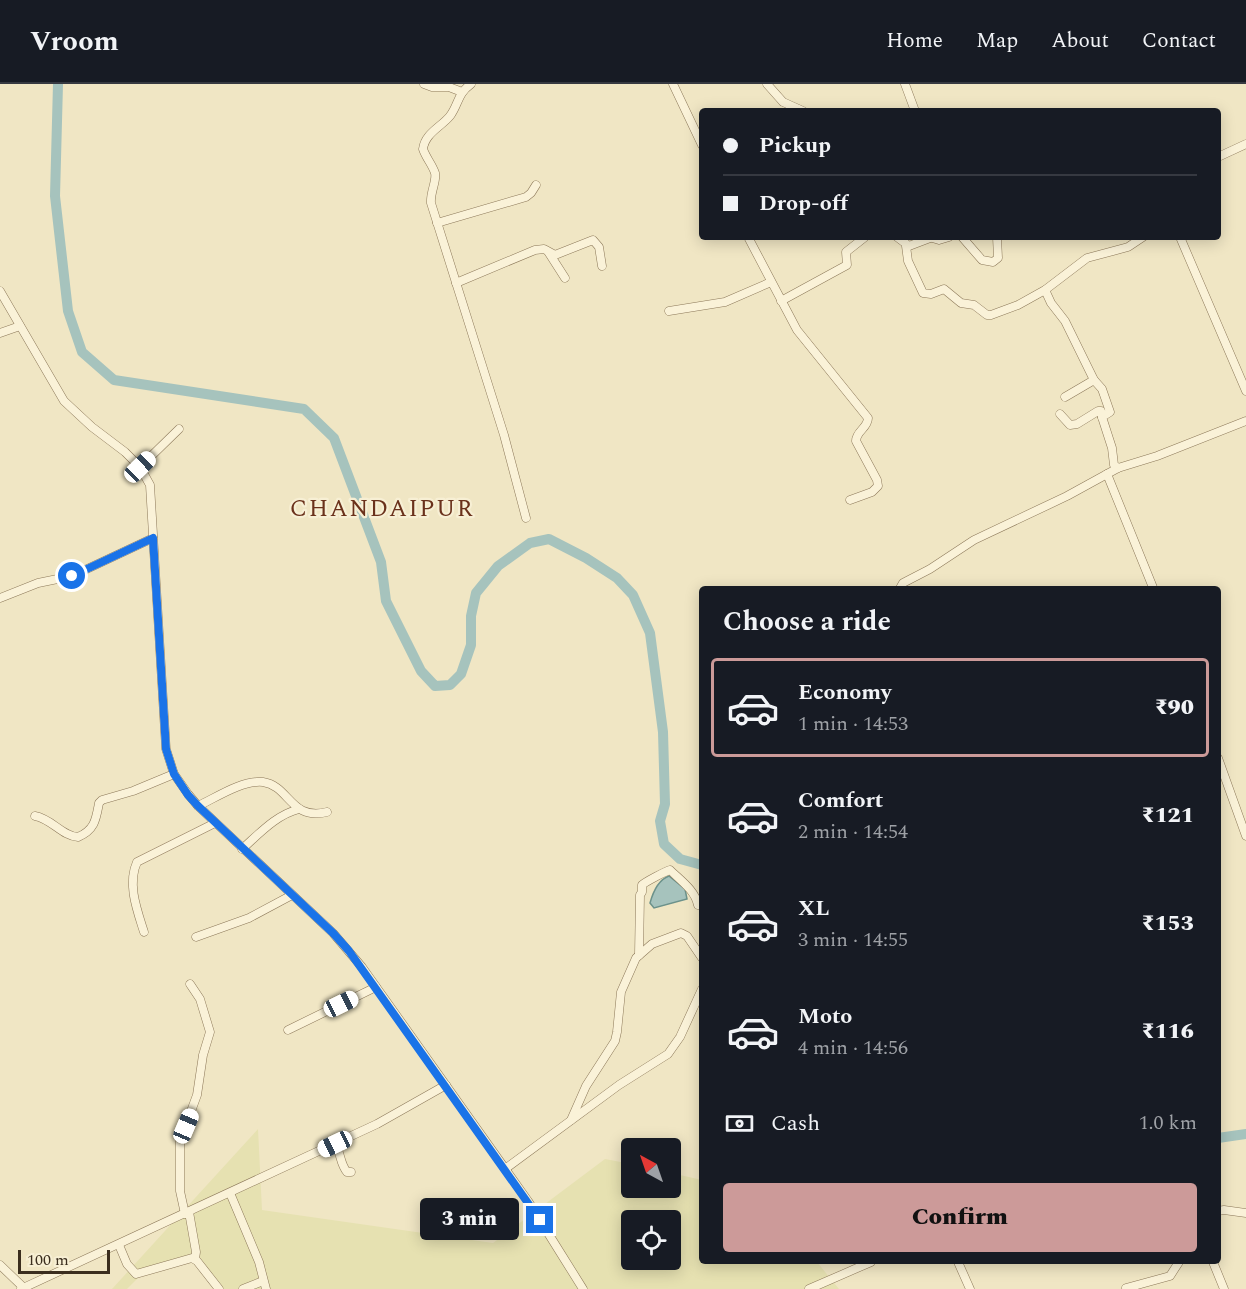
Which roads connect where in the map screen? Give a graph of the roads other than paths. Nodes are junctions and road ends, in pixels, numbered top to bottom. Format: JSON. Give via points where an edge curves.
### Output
{"nodes":[{"id":1,"x":424,"y":84,"type":"edge"},
{"id":2,"x":471,"y":84,"type":"edge"},
{"id":3,"x":673,"y":84,"type":"edge"},
{"id":4,"x":766,"y":84,"type":"edge"},
{"id":5,"x":905,"y":84,"type":"edge"},
{"id":6,"x":462,"y":92,"type":"junction"},
{"id":7,"x":796,"y":108,"type":"edge"},
{"id":8,"x":914,"y":108,"type":"edge"},
{"id":9,"x":699,"y":139,"type":"edge"},
{"id":10,"x":1246,"y":144,"type":"edge"},
{"id":11,"x":1221,"y":156,"type":"edge"},
{"id":12,"x":536,"y":185,"type":"dead end"},
{"id":13,"x":437,"y":223,"type":"junction"},
{"id":14,"x":750,"y":240,"type":"edge"},
{"id":15,"x":861,"y":240,"type":"edge"},
{"id":16,"x":900,"y":240,"type":"edge"},
{"id":17,"x":921,"y":240,"type":"edge"},
{"id":18,"x":965,"y":240,"type":"edge"},
{"id":19,"x":997,"y":240,"type":"edge"},
{"id":20,"x":1138,"y":240,"type":"edge"},
{"id":21,"x":1181,"y":240,"type":"edge"},
{"id":22,"x":906,"y":246,"type":"junction"},
{"id":23,"x":548,"y":252,"type":"junction"},
{"id":24,"x":602,"y":266,"type":"dead end"},
{"id":25,"x":565,"y":278,"type":"dead end"},
{"id":26,"x":771,"y":282,"type":"junction"},
{"id":27,"x":456,"y":284,"type":"junction"},
{"id":28,"x":1045,"y":290,"type":"junction"},
{"id":29,"x":0,"y":291,"type":"edge"},
{"id":30,"x":781,"y":301,"type":"junction"},
{"id":31,"x":669,"y":311,"type":"dead end"},
{"id":32,"x":20,"y":326,"type":"junction"},
{"id":33,"x":0,"y":333,"type":"edge"},
{"id":34,"x":1094,"y":380,"type":"junction"},
{"id":35,"x":1246,"y":391,"type":"edge"},
{"id":36,"x":1065,"y":397,"type":"dead end"},
{"id":37,"x":1060,"y":414,"type":"dead end"},
{"id":38,"x":1102,"y":417,"type":"junction"},
{"id":39,"x":1246,"y":421,"type":"edge"},
{"id":40,"x":179,"y":429,"type":"dead end"},
{"id":41,"x":140,"y":467,"type":"junction"},
{"id":42,"x":1118,"y":468,"type":"junction"},
{"id":43,"x":1107,"y":474,"type":"junction"},
{"id":44,"x":850,"y":500,"type":"dead end"},
{"id":45,"x":526,"y":518,"type":"dead end"},
{"id":46,"x":153,"y":538,"type":"junction"},
{"id":47,"x":901,"y":586,"type":"edge"},
{"id":48,"x":1152,"y":586,"type":"edge"},
{"id":49,"x":0,"y":598,"type":"edge"},
{"id":50,"x":1221,"y":766,"type":"edge"},
{"id":51,"x":174,"y":774,"type":"junction"},
{"id":52,"x":198,"y":806,"type":"junction"},
{"id":53,"x":299,"y":809,"type":"junction"},
{"id":54,"x":327,"y":812,"type":"dead end"},
{"id":55,"x":35,"y":816,"type":"dead end"},
{"id":56,"x":215,"y":823,"type":"junction"},
{"id":57,"x":1246,"y":836,"type":"edge"},
{"id":58,"x":242,"y":849,"type":"junction"},
{"id":59,"x":292,"y":895,"type":"junction"},
{"id":60,"x":698,"y":905,"type":"dead end"},
{"id":61,"x":144,"y":932,"type":"dead end"},
{"id":62,"x":196,"y":937,"type":"dead end"},
{"id":63,"x":699,"y":954,"type":"edge"},
{"id":64,"x":639,"y":955,"type":"junction"},
{"id":65,"x":190,"y":984,"type":"dead end"},
{"id":66,"x":376,"y":987,"type":"junction"},
{"id":67,"x":699,"y":996,"type":"edge"},
{"id":68,"x":288,"y":1030,"type":"dead end"},
{"id":69,"x":446,"y":1085,"type":"junction"},
{"id":70,"x":570,"y":1121,"type":"junction"},
{"id":71,"x":335,"y":1144,"type":"junction"},
{"id":72,"x":505,"y":1169,"type":"junction"},
{"id":73,"x":351,"y":1172,"type":"dead end"},
{"id":74,"x":230,"y":1193,"type":"junction"},
{"id":75,"x":1221,"y":1210,"type":"edge"},
{"id":76,"x":187,"y":1213,"type":"junction"},
{"id":77,"x":1246,"y":1213,"type":"edge"},
{"id":78,"x":119,"y":1245,"type":"junction"},
{"id":79,"x":195,"y":1259,"type":"junction"},
{"id":80,"x":866,"y":1264,"type":"edge"},
{"id":81,"x":958,"y":1264,"type":"edge"},
{"id":82,"x":1178,"y":1264,"type":"edge"},
{"id":83,"x":1214,"y":1264,"type":"edge"},
{"id":84,"x":0,"y":1265,"type":"edge"},
{"id":85,"x":264,"y":1285,"type":"edge"},
{"id":86,"x":23,"y":1288,"type":"edge"},
{"id":87,"x":1126,"y":1288,"type":"edge"},
{"id":88,"x":219,"y":1289,"type":"edge"},
{"id":89,"x":243,"y":1289,"type":"edge"},
{"id":90,"x":583,"y":1289,"type":"edge"},
{"id":91,"x":809,"y":1289,"type":"edge"},
{"id":92,"x":970,"y":1289,"type":"edge"},
{"id":93,"x":1224,"y":1289,"type":"edge"}],
"edges":[{"from":1,"to":6,"type":"street"},
{"from":2,"to":6,"type":"street"},
{"from":3,"to":9,"type":"street"},
{"from":4,"to":7,"type":"street","via":[[783,102]]},
{"from":5,"to":8,"type":"street"},
{"from":6,"to":13,"type":"street","via":[[452,113],[424,145],[435,172],[430,195]]},
{"from":10,"to":11,"type":"street"},
{"from":12,"to":13,"type":"street","via":[[526,197]]},
{"from":13,"to":27,"type":"street"},
{"from":14,"to":26,"type":"street"},
{"from":15,"to":30,"type":"street","via":[[846,252],[847,265]]},
{"from":16,"to":22,"type":"street"},
{"from":17,"to":22,"type":"street"},
{"from":18,"to":19,"type":"street","via":[[982,260],[993,262],[998,258]]},
{"from":20,"to":28,"type":"street","via":[[1128,247],[1087,258]]},
{"from":21,"to":35,"type":"street"},
{"from":22,"to":28,"type":"street","via":[[908,261],[923,293],[944,288],[961,303],[974,305],[987,315],[1018,305]]},
{"from":23,"to":24,"type":"street","via":[[555,255],[594,240]]},
{"from":23,"to":25,"type":"street"},
{"from":23,"to":27,"type":"street","via":[[535,250]]},
{"from":26,"to":30,"type":"street"},
{"from":26,"to":31,"type":"street","via":[[725,302]]},
{"from":27,"to":45,"type":"street"},
{"from":28,"to":34,"type":"street"},
{"from":29,"to":32,"type":"street"},
{"from":30,"to":44,"type":"street","via":[[806,343],[868,418],[856,441],[878,486]]},
{"from":32,"to":33,"type":"street"},
{"from":32,"to":41,"type":"street","via":[[64,401]]},
{"from":34,"to":36,"type":"street"},
{"from":34,"to":38,"type":"street","via":[[1110,411]]},
{"from":37,"to":38,"type":"street","via":[[1070,425],[1098,411]]},
{"from":38,"to":42,"type":"street"},
{"from":39,"to":42,"type":"street"},
{"from":40,"to":41,"type":"street"},
{"from":41,"to":46,"type":"street","via":[[150,484]]},
{"from":42,"to":43,"type":"street"},
{"from":43,"to":47,"type":"street","via":[[974,540]]},
{"from":43,"to":48,"type":"street"},
{"from":46,"to":49,"type":"street","via":[[72,576],[38,583]]},
{"from":46,"to":51,"type":"street","via":[[166,749]]},
{"from":50,"to":57,"type":"street"},
{"from":51,"to":52,"type":"street"},
{"from":51,"to":55,"type":"street","via":[[102,800],[94,825],[78,837]]},
{"from":52,"to":53,"type":"street","via":[[258,782],[272,785]]},
{"from":52,"to":56,"type":"street"},
{"from":53,"to":54,"type":"street"},
{"from":53,"to":58,"type":"street","via":[[276,819]]},
{"from":56,"to":58,"type":"street"},
{"from":56,"to":61,"type":"street","via":[[137,862],[133,890]]},
{"from":58,"to":59,"type":"street"},
{"from":59,"to":62,"type":"street","via":[[249,918]]},
{"from":59,"to":66,"type":"street","via":[[333,933]]},
{"from":60,"to":64,"type":"street","via":[[698,898],[686,883],[670,870],[646,880],[640,895]]},
{"from":63,"to":64,"type":"street","via":[[681,933],[652,944]]},
{"from":64,"to":70,"type":"street","via":[[624,981],[615,1041],[586,1086]]},
{"from":65,"to":76,"type":"street","via":[[200,999],[210,1032],[197,1095],[180,1142],[180,1191]]},
{"from":66,"to":68,"type":"street"},
{"from":66,"to":69,"type":"street"},
{"from":67,"to":70,"type":"street","via":[[681,1037],[668,1054]]},
{"from":69,"to":71,"type":"street"},
{"from":69,"to":72,"type":"street"},
{"from":70,"to":72,"type":"street"},
{"from":71,"to":73,"type":"street","via":[[344,1169]]},
{"from":71,"to":74,"type":"street"},
{"from":72,"to":90,"type":"street"},
{"from":74,"to":76,"type":"street"},
{"from":74,"to":85,"type":"street","via":[[259,1262]]},
{"from":75,"to":77,"type":"street"},
{"from":76,"to":78,"type":"street"},
{"from":76,"to":79,"type":"street"},
{"from":78,"to":79,"type":"street","via":[[136,1274]]},
{"from":78,"to":86,"type":"street"},
{"from":79,"to":88,"type":"street"},
{"from":80,"to":91,"type":"street"},
{"from":81,"to":92,"type":"street"},
{"from":82,"to":87,"type":"street","via":[[1170,1276]]},
{"from":83,"to":93,"type":"street"},
{"from":84,"to":86,"type":"street"},
{"from":85,"to":89,"type":"street"}]}
